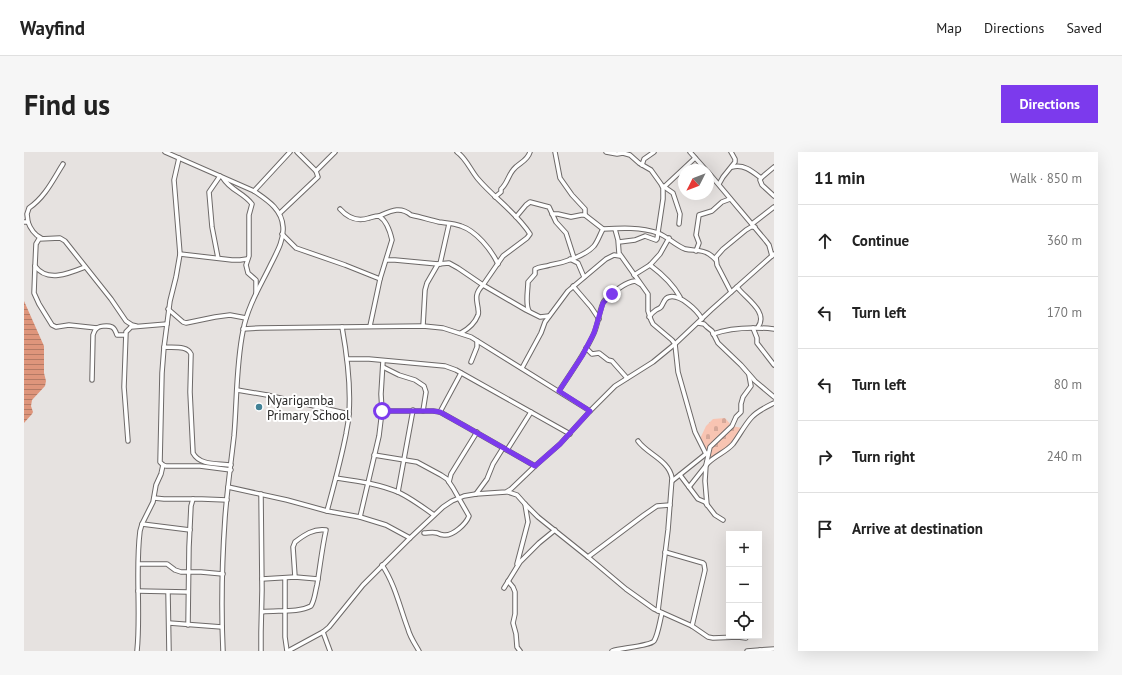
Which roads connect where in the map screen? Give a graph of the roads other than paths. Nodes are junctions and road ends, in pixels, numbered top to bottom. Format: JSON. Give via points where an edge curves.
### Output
{"nodes":[{"id":1,"x":165,"y":152,"type":"edge"},
{"id":2,"x":290,"y":152,"type":"edge"},
{"id":3,"x":297,"y":152,"type":"edge"},
{"id":4,"x":335,"y":152,"type":"edge"},
{"id":5,"x":457,"y":152,"type":"edge"},
{"id":6,"x":530,"y":152,"type":"edge"},
{"id":7,"x":556,"y":152,"type":"edge"},
{"id":8,"x":606,"y":152,"type":"edge"},
{"id":9,"x":654,"y":152,"type":"edge"},
{"id":10,"x":690,"y":152,"type":"edge"},
{"id":11,"x":731,"y":152,"type":"edge"},
{"id":12,"x":178,"y":158,"type":"junction"},
{"id":13,"x":695,"y":158,"type":"junction"},
{"id":14,"x":63,"y":164,"type":"dead end"},
{"id":15,"x":701,"y":164,"type":"edge"},
{"id":16,"x":642,"y":165,"type":"junction"},
{"id":17,"x":732,"y":167,"type":"junction"},
{"id":18,"x":774,"y":167,"type":"edge"},
{"id":19,"x":316,"y":171,"type":"junction"},
{"id":20,"x":221,"y":177,"type":"junction"},
{"id":21,"x":761,"y":178,"type":"junction"},
{"id":22,"x":714,"y":179,"type":"edge"},
{"id":23,"x":719,"y":184,"type":"junction"},
{"id":24,"x":662,"y":186,"type":"junction"},
{"id":25,"x":254,"y":191,"type":"junction"},
{"id":26,"x":774,"y":196,"type":"edge"},
{"id":27,"x":495,"y":197,"type":"junction"},
{"id":28,"x":730,"y":199,"type":"junction"},
{"id":29,"x":774,"y":207,"type":"edge"},
{"id":30,"x":340,"y":209,"type":"dead end"},
{"id":31,"x":280,"y":214,"type":"junction"},
{"id":32,"x":552,"y":214,"type":"junction"},
{"id":33,"x":584,"y":215,"type":"junction"},
{"id":34,"x":379,"y":216,"type":"junction"},
{"id":35,"x":516,"y":217,"type":"junction"},
{"id":36,"x":27,"y":219,"type":"edge"},
{"id":37,"x":449,"y":224,"type":"junction"},
{"id":38,"x":679,"y":224,"type":"dead end"},
{"id":39,"x":754,"y":225,"type":"junction"},
{"id":40,"x":603,"y":229,"type":"junction"},
{"id":41,"x":616,"y":229,"type":"junction"},
{"id":42,"x":659,"y":233,"type":"junction"},
{"id":43,"x":282,"y":234,"type":"junction"},
{"id":44,"x":41,"y":238,"type":"junction"},
{"id":45,"x":669,"y":238,"type":"junction"},
{"id":46,"x":619,"y":242,"type":"junction"},
{"id":47,"x":696,"y":251,"type":"junction"},
{"id":48,"x":180,"y":254,"type":"junction"},
{"id":49,"x":620,"y":256,"type":"junction"},
{"id":50,"x":772,"y":256,"type":"edge"},
{"id":51,"x":218,"y":258,"type":"junction"},
{"id":52,"x":247,"y":259,"type":"junction"},
{"id":53,"x":572,"y":259,"type":"junction"},
{"id":54,"x":386,"y":260,"type":"junction"},
{"id":55,"x":716,"y":260,"type":"junction"},
{"id":56,"x":774,"y":261,"type":"edge"},
{"id":57,"x":439,"y":264,"type":"junction"},
{"id":58,"x":498,"y":264,"type":"junction"},
{"id":59,"x":650,"y":265,"type":"junction"},
{"id":60,"x":35,"y":266,"type":"junction"},
{"id":61,"x":85,"y":268,"type":"junction"},
{"id":62,"x":634,"y":275,"type":"junction"},
{"id":63,"x":584,"y":277,"type":"junction"},
{"id":64,"x":380,"y":279,"type":"junction"},
{"id":65,"x":483,"y":285,"type":"junction"},
{"id":66,"x":573,"y":286,"type":"junction"},
{"id":67,"x":642,"y":286,"type":"junction"},
{"id":68,"x":737,"y":287,"type":"junction"},
{"id":69,"x":731,"y":292,"type":"junction"},
{"id":70,"x":256,"y":296,"type":"junction"},
{"id":71,"x":680,"y":298,"type":"junction"},
{"id":72,"x":168,"y":310,"type":"junction"},
{"id":73,"x":528,"y":311,"type":"junction"},
{"id":74,"x":549,"y":316,"type":"junction"},
{"id":75,"x":649,"y":317,"type":"junction"},
{"id":76,"x":246,"y":318,"type":"junction"},
{"id":77,"x":599,"y":319,"type":"junction"},
{"id":78,"x":702,"y":319,"type":"junction"},
{"id":79,"x":126,"y":321,"type":"junction"},
{"id":80,"x":698,"y":323,"type":"junction"},
{"id":81,"x":167,"y":324,"type":"junction"},
{"id":82,"x":136,"y":326,"type":"junction"},
{"id":83,"x":370,"y":326,"type":"junction"},
{"id":84,"x":423,"y":326,"type":"junction"},
{"id":85,"x":342,"y":327,"type":"junction"},
{"id":86,"x":97,"y":328,"type":"junction"},
{"id":87,"x":754,"y":328,"type":"junction"},
{"id":88,"x":758,"y":328,"type":"junction"},
{"id":89,"x":774,"y":329,"type":"edge"},
{"id":90,"x":243,"y":330,"type":"junction"},
{"id":91,"x":461,"y":333,"type":"junction"},
{"id":92,"x":126,"y":334,"type":"junction"},
{"id":93,"x":713,"y":334,"type":"junction"},
{"id":94,"x":477,"y":340,"type":"junction"},
{"id":95,"x":675,"y":344,"type":"junction"},
{"id":96,"x":164,"y":347,"type":"junction"},
{"id":97,"x":586,"y":348,"type":"junction"},
{"id":98,"x":347,"y":359,"type":"junction"},
{"id":99,"x":383,"y":361,"type":"junction"},
{"id":100,"x":471,"y":362,"type":"dead end"},
{"id":101,"x":774,"y":365,"type":"edge"},
{"id":102,"x":383,"y":367,"type":"junction"},
{"id":103,"x":522,"y":368,"type":"junction"},
{"id":104,"x":461,"y":373,"type":"junction"},
{"id":105,"x":749,"y":375,"type":"junction"},
{"id":106,"x":627,"y":378,"type":"junction"},
{"id":107,"x":92,"y":380,"type":"dead end"},
{"id":108,"x":237,"y":390,"type":"junction"},
{"id":109,"x":559,"y":391,"type":"junction"},
{"id":110,"x":774,"y":391,"type":"edge"},
{"id":111,"x":773,"y":396,"type":"edge"},
{"id":112,"x":774,"y":403,"type":"edge"},
{"id":113,"x":413,"y":410,"type":"junction"},
{"id":114,"x":423,"y":410,"type":"junction"},
{"id":115,"x":382,"y":411,"type":"junction"},
{"id":116,"x":590,"y":411,"type":"junction"},
{"id":117,"x":440,"y":412,"type":"junction"},
{"id":118,"x":531,"y":412,"type":"junction"},
{"id":119,"x":349,"y":414,"type":"junction"},
{"id":120,"x":477,"y":432,"type":"junction"},
{"id":121,"x":570,"y":434,"type":"junction"},
{"id":122,"x":638,"y":440,"type":"dead end"},
{"id":123,"x":128,"y":441,"type":"dead end"},
{"id":124,"x":503,"y":448,"type":"junction"},
{"id":125,"x":507,"y":450,"type":"junction"},
{"id":126,"x":708,"y":452,"type":"junction"},
{"id":127,"x":374,"y":455,"type":"junction"},
{"id":128,"x":404,"y":460,"type":"junction"},
{"id":129,"x":163,"y":465,"type":"junction"},
{"id":130,"x":231,"y":465,"type":"junction"},
{"id":131,"x":706,"y":465,"type":"junction"},
{"id":132,"x":535,"y":466,"type":"junction"},
{"id":133,"x":231,"y":470,"type":"junction"},
{"id":134,"x":680,"y":475,"type":"junction"},
{"id":135,"x":450,"y":476,"type":"junction"},
{"id":136,"x":444,"y":477,"type":"junction"},
{"id":137,"x":336,"y":478,"type":"junction"},
{"id":138,"x":672,"y":481,"type":"junction"},
{"id":139,"x":449,"y":482,"type":"junction"},
{"id":140,"x":367,"y":483,"type":"junction"},
{"id":141,"x":518,"y":483,"type":"junction"},
{"id":142,"x":228,"y":487,"type":"junction"},
{"id":143,"x":689,"y":487,"type":"junction"},
{"id":144,"x":398,"y":492,"type":"junction"},
{"id":145,"x":506,"y":492,"type":"junction"},
{"id":146,"x":261,"y":494,"type":"junction"},
{"id":147,"x":476,"y":494,"type":"junction"},
{"id":148,"x":519,"y":496,"type":"junction"},
{"id":149,"x":459,"y":497,"type":"junction"},
{"id":150,"x":154,"y":498,"type":"junction"},
{"id":151,"x":193,"y":499,"type":"junction"},
{"id":152,"x":227,"y":500,"type":"junction"},
{"id":153,"x":525,"y":504,"type":"junction"},
{"id":154,"x":670,"y":505,"type":"junction"},
{"id":155,"x":707,"y":505,"type":"junction"},
{"id":156,"x":327,"y":511,"type":"junction"},
{"id":157,"x":434,"y":515,"type":"junction"},
{"id":158,"x":360,"y":517,"type":"junction"},
{"id":159,"x":723,"y":520,"type":"dead end"},
{"id":160,"x":142,"y":524,"type":"junction"},
{"id":161,"x":190,"y":530,"type":"junction"},
{"id":162,"x":555,"y":530,"type":"junction"},
{"id":163,"x":424,"y":533,"type":"dead end"},
{"id":164,"x":410,"y":538,"type":"junction"},
{"id":165,"x":665,"y":552,"type":"junction"},
{"id":166,"x":588,"y":557,"type":"junction"},
{"id":167,"x":139,"y":564,"type":"junction"},
{"id":168,"x":382,"y":565,"type":"junction"},
{"id":169,"x":516,"y":567,"type":"junction"},
{"id":170,"x":188,"y":573,"type":"junction"},
{"id":171,"x":223,"y":574,"type":"junction"},
{"id":172,"x":285,"y":578,"type":"junction"},
{"id":173,"x":295,"y":578,"type":"junction"},
{"id":174,"x":262,"y":579,"type":"junction"},
{"id":175,"x":318,"y":579,"type":"junction"},
{"id":176,"x":508,"y":581,"type":"junction"},
{"id":177,"x":504,"y":588,"type":"dead end"},
{"id":178,"x":138,"y":591,"type":"junction"},
{"id":179,"x":168,"y":592,"type":"junction"},
{"id":180,"x":188,"y":592,"type":"junction"},
{"id":181,"x":285,"y":610,"type":"junction"},
{"id":182,"x":658,"y":611,"type":"junction"},
{"id":183,"x":262,"y":612,"type":"junction"},
{"id":184,"x":662,"y":614,"type":"junction"},
{"id":185,"x":169,"y":623,"type":"junction"},
{"id":186,"x":188,"y":625,"type":"junction"},
{"id":187,"x":692,"y":626,"type":"junction"},
{"id":188,"x":222,"y":627,"type":"junction"},
{"id":189,"x":323,"y":632,"type":"junction"},
{"id":190,"x":726,"y":637,"type":"edge"},
{"id":191,"x":774,"y":649,"type":"edge"},
{"id":192,"x":759,"y":650,"type":"edge"},
{"id":193,"x":137,"y":651,"type":"edge"},
{"id":194,"x":169,"y":651,"type":"edge"},
{"id":195,"x":223,"y":651,"type":"edge"},
{"id":196,"x":261,"y":651,"type":"edge"},
{"id":197,"x":287,"y":651,"type":"edge"},
{"id":198,"x":330,"y":651,"type":"edge"},
{"id":199,"x":419,"y":651,"type":"edge"},
{"id":200,"x":520,"y":651,"type":"edge"},
{"id":201,"x":612,"y":651,"type":"edge"},
{"id":202,"x":747,"y":651,"type":"edge"}],
"edges":[{"from":1,"to":12,"type":"street"},
{"from":2,"to":25,"type":"street"},
{"from":3,"to":19,"type":"street"},
{"from":4,"to":19,"type":"street"},
{"from":5,"to":27,"type":"street","via":[[478,180]]},
{"from":6,"to":27,"type":"street","via":[[527,159],[512,171],[501,192]]},
{"from":7,"to":33,"type":"street","via":[[560,178],[585,209]]},
{"from":8,"to":16,"type":"street","via":[[627,154]]},
{"from":9,"to":16,"type":"street","via":[[644,159]]},
{"from":10,"to":13,"type":"street"},
{"from":11,"to":17,"type":"street","via":[[735,159]]},
{"from":12,"to":20,"type":"street"},
{"from":12,"to":48,"type":"street","via":[[174,180]]},
{"from":13,"to":15,"type":"street"},
{"from":13,"to":24,"type":"street"},
{"from":14,"to":36,"type":"street","via":[[44,193],[29,208]]},
{"from":16,"to":24,"type":"street","via":[[651,170]]},
{"from":17,"to":21,"type":"street","via":[[744,167]]},
{"from":17,"to":23,"type":"street"},
{"from":18,"to":21,"type":"street"},
{"from":19,"to":31,"type":"street","via":[[317,179]]},
{"from":20,"to":25,"type":"street"},
{"from":20,"to":51,"type":"street","via":[[209,192]]},
{"from":20,"to":52,"type":"street","via":[[252,204]]},
{"from":21,"to":26,"type":"street","via":[[760,182]]},
{"from":22,"to":23,"type":"street"},
{"from":23,"to":28,"type":"street"},
{"from":24,"to":38,"type":"street","via":[[673,193],[680,214]]},
{"from":24,"to":42,"type":"street"},
{"from":25,"to":31,"type":"street"},
{"from":27,"to":35,"type":"street"},
{"from":28,"to":39,"type":"street"},
{"from":28,"to":47,"type":"street","via":[[712,211],[699,215],[696,235],[699,243]]},
{"from":29,"to":39,"type":"street"},
{"from":30,"to":34,"type":"street","via":[[347,216],[358,220]]},
{"from":31,"to":43,"type":"street"},
{"from":32,"to":33,"type":"street","via":[[571,217]]},
{"from":32,"to":35,"type":"street","via":[[547,206],[530,202]]},
{"from":32,"to":53,"type":"street","via":[[566,233]]},
{"from":33,"to":40,"type":"street"},
{"from":34,"to":37,"type":"street","via":[[399,209],[411,215]]},
{"from":34,"to":54,"type":"street","via":[[386,222],[392,238]]},
{"from":35,"to":58,"type":"street","via":[[530,235],[503,256]]},
{"from":36,"to":44,"type":"street","via":[[33,231]]},
{"from":37,"to":57,"type":"street"},
{"from":37,"to":58,"type":"street","via":[[459,225],[473,232],[485,244]]},
{"from":39,"to":50,"type":"street","via":[[768,243]]},
{"from":39,"to":55,"type":"street","via":[[723,249]]},
{"from":40,"to":41,"type":"street"},
{"from":40,"to":53,"type":"street","via":[[594,245]]},
{"from":41,"to":42,"type":"street","via":[[638,229]]},
{"from":41,"to":46,"type":"street"},
{"from":42,"to":45,"type":"street"},
{"from":42,"to":46,"type":"street","via":[[656,240],[645,236]]},
{"from":43,"to":64,"type":"street","via":[[296,248]]},
{"from":43,"to":70,"type":"street","via":[[278,250]]},
{"from":44,"to":60,"type":"street","via":[[36,244]]},
{"from":44,"to":61,"type":"street","via":[[62,239]]},
{"from":45,"to":47,"type":"street","via":[[680,247]]},
{"from":45,"to":59,"type":"street"},
{"from":46,"to":49,"type":"street"},
{"from":47,"to":55,"type":"street","via":[[708,253]]},
{"from":48,"to":51,"type":"street"},
{"from":48,"to":72,"type":"street"},
{"from":49,"to":62,"type":"street"},
{"from":49,"to":63,"type":"street","via":[[610,256]]},
{"from":50,"to":56,"type":"street"},
{"from":50,"to":68,"type":"street"},
{"from":51,"to":52,"type":"street"},
{"from":52,"to":70,"type":"street","via":[[248,273],[256,280]]},
{"from":53,"to":63,"type":"street","via":[[578,263]]},
{"from":53,"to":73,"type":"street","via":[[535,269],[535,274],[528,282]]},
{"from":54,"to":57,"type":"street"},
{"from":54,"to":64,"type":"street"},
{"from":55,"to":69,"type":"street"},
{"from":57,"to":65,"type":"street","via":[[451,264]]},
{"from":57,"to":84,"type":"street","via":[[425,290]]},
{"from":58,"to":65,"type":"street"},
{"from":59,"to":62,"type":"street"},
{"from":59,"to":71,"type":"street","via":[[675,288]]},
{"from":60,"to":61,"type":"street","via":[[41,272],[56,276]]},
{"from":60,"to":86,"type":"street","via":[[34,293],[52,325]]},
{"from":61,"to":79,"type":"street"},
{"from":62,"to":67,"type":"street"},
{"from":63,"to":66,"type":"street"},
{"from":64,"to":83,"type":"street"},
{"from":65,"to":73,"type":"street"},
{"from":65,"to":91,"type":"street","via":[[477,292],[478,314],[471,325]]},
{"from":66,"to":74,"type":"street"},
{"from":66,"to":77,"type":"street"},
{"from":67,"to":75,"type":"street","via":[[649,296]]},
{"from":67,"to":77,"type":"street","via":[[635,281],[623,285],[604,301]]},
{"from":68,"to":69,"type":"street"},
{"from":68,"to":88,"type":"street","via":[[760,314]]},
{"from":69,"to":78,"type":"street"},
{"from":70,"to":76,"type":"street"},
{"from":71,"to":75,"type":"street","via":[[666,298],[660,308]]},
{"from":71,"to":78,"type":"street"},
{"from":72,"to":76,"type":"street","via":[[186,323],[230,315]]},
{"from":72,"to":81,"type":"street"},
{"from":73,"to":74,"type":"street","via":[[540,317]]},
{"from":74,"to":103,"type":"street"},
{"from":75,"to":95,"type":"street","via":[[652,323]]},
{"from":76,"to":90,"type":"street"},
{"from":77,"to":97,"type":"street"},
{"from":78,"to":80,"type":"street"},
{"from":79,"to":82,"type":"street"},
{"from":79,"to":92,"type":"street"},
{"from":80,"to":93,"type":"street","via":[[704,324]]},
{"from":80,"to":95,"type":"street"},
{"from":81,"to":82,"type":"street"},
{"from":81,"to":96,"type":"street"},
{"from":82,"to":92,"type":"street","via":[[129,328]]},
{"from":83,"to":84,"type":"street"},
{"from":83,"to":85,"type":"street"},
{"from":84,"to":91,"type":"street"},
{"from":85,"to":90,"type":"street"},
{"from":85,"to":98,"type":"street"},
{"from":86,"to":92,"type":"street","via":[[112,327],[117,335]]},
{"from":86,"to":107,"type":"street","via":[[93,335]]},
{"from":87,"to":88,"type":"street"},
{"from":87,"to":93,"type":"street"},
{"from":87,"to":101,"type":"street","via":[[757,343]]},
{"from":88,"to":89,"type":"street"},
{"from":90,"to":108,"type":"street"},
{"from":91,"to":94,"type":"street"},
{"from":92,"to":123,"type":"street","via":[[124,387]]},
{"from":93,"to":105,"type":"street","via":[[718,343]]},
{"from":94,"to":100,"type":"street"},
{"from":94,"to":103,"type":"street"},
{"from":95,"to":106,"type":"street"},
{"from":95,"to":126,"type":"street","via":[[678,372],[695,432]]},
{"from":96,"to":129,"type":"street","via":[[160,462]]},
{"from":96,"to":130,"type":"street","via":[[186,348],[191,354],[194,456],[209,464]]},
{"from":97,"to":106,"type":"street","via":[[592,354],[599,353],[612,361]]},
{"from":97,"to":109,"type":"street"},
{"from":98,"to":99,"type":"street"},
{"from":98,"to":119,"type":"street"},
{"from":99,"to":102,"type":"street"},
{"from":99,"to":104,"type":"street","via":[[444,366]]},
{"from":102,"to":114,"type":"street","via":[[424,386],[426,392]]},
{"from":102,"to":115,"type":"street"},
{"from":103,"to":109,"type":"street"},
{"from":104,"to":117,"type":"street"},
{"from":104,"to":118,"type":"street"},
{"from":105,"to":111,"type":"street"},
{"from":105,"to":126,"type":"street","via":[[751,386],[742,402],[741,412]]},
{"from":106,"to":116,"type":"street","via":[[615,386]]},
{"from":108,"to":119,"type":"street"},
{"from":108,"to":130,"type":"street"},
{"from":109,"to":116,"type":"street"},
{"from":110,"to":111,"type":"street"},
{"from":112,"to":131,"type":"street","via":[[753,415],[733,444]]},
{"from":113,"to":114,"type":"street"},
{"from":113,"to":115,"type":"street"},
{"from":113,"to":128,"type":"street"},
{"from":114,"to":117,"type":"street"},
{"from":115,"to":127,"type":"street"},
{"from":116,"to":121,"type":"street"},
{"from":117,"to":120,"type":"street"},
{"from":118,"to":121,"type":"street"},
{"from":118,"to":125,"type":"street"},
{"from":119,"to":137,"type":"street"},
{"from":120,"to":124,"type":"street"},
{"from":120,"to":135,"type":"street"},
{"from":121,"to":132,"type":"street"},
{"from":122,"to":138,"type":"street","via":[[667,467]]},
{"from":124,"to":125,"type":"street"},
{"from":124,"to":147,"type":"street","via":[[488,479]]},
{"from":125,"to":132,"type":"street"},
{"from":126,"to":131,"type":"street"},
{"from":126,"to":134,"type":"street"},
{"from":127,"to":128,"type":"street"},
{"from":127,"to":140,"type":"street"},
{"from":128,"to":136,"type":"street","via":[[417,462]]},
{"from":128,"to":144,"type":"street"},
{"from":129,"to":133,"type":"street"},
{"from":129,"to":150,"type":"street"},
{"from":130,"to":133,"type":"street"},
{"from":131,"to":143,"type":"street"},
{"from":131,"to":155,"type":"street"},
{"from":132,"to":141,"type":"street"},
{"from":133,"to":142,"type":"street"},
{"from":134,"to":138,"type":"street"},
{"from":134,"to":143,"type":"street"},
{"from":135,"to":136,"type":"street"},
{"from":135,"to":139,"type":"street"},
{"from":136,"to":139,"type":"street"},
{"from":137,"to":140,"type":"street"},
{"from":137,"to":156,"type":"street"},
{"from":138,"to":154,"type":"street"},
{"from":139,"to":149,"type":"street"},
{"from":140,"to":144,"type":"street"},
{"from":140,"to":158,"type":"street"},
{"from":141,"to":145,"type":"street"},
{"from":141,"to":148,"type":"street"},
{"from":142,"to":146,"type":"street"},
{"from":142,"to":152,"type":"street"},
{"from":143,"to":155,"type":"street","via":[[698,499]]},
{"from":144,"to":157,"type":"street"},
{"from":145,"to":147,"type":"street"},
{"from":145,"to":148,"type":"street"},
{"from":146,"to":156,"type":"street"},
{"from":146,"to":174,"type":"street"},
{"from":147,"to":149,"type":"street"},
{"from":148,"to":153,"type":"street"},
{"from":149,"to":157,"type":"street"},
{"from":149,"to":163,"type":"street","via":[[469,516],[465,523],[451,534]]},
{"from":150,"to":151,"type":"street"},
{"from":150,"to":160,"type":"street"},
{"from":151,"to":152,"type":"street"},
{"from":151,"to":161,"type":"street"},
{"from":152,"to":171,"type":"street"},
{"from":153,"to":162,"type":"street"},
{"from":153,"to":169,"type":"street","via":[[528,522]]},
{"from":154,"to":165,"type":"street"},
{"from":154,"to":166,"type":"street","via":[[657,506],[644,514]]},
{"from":155,"to":159,"type":"street"},
{"from":156,"to":158,"type":"street"},
{"from":157,"to":164,"type":"street"},
{"from":158,"to":164,"type":"street","via":[[386,525]]},
{"from":160,"to":161,"type":"street"},
{"from":160,"to":167,"type":"street"},
{"from":161,"to":170,"type":"street"},
{"from":162,"to":166,"type":"street"},
{"from":162,"to":169,"type":"street"},
{"from":164,"to":168,"type":"street"},
{"from":165,"to":182,"type":"street"},
{"from":165,"to":187,"type":"street","via":[[704,564],[705,570]]},
{"from":166,"to":182,"type":"street","via":[[626,589]]},
{"from":167,"to":170,"type":"street","via":[[167,564],[177,572]]},
{"from":167,"to":178,"type":"street"},
{"from":168,"to":189,"type":"street"},
{"from":168,"to":199,"type":"street","via":[[397,595],[409,634]]},
{"from":169,"to":176,"type":"street"},
{"from":170,"to":171,"type":"street"},
{"from":170,"to":180,"type":"street"},
{"from":171,"to":188,"type":"street"},
{"from":172,"to":173,"type":"street"},
{"from":172,"to":174,"type":"street"},
{"from":172,"to":181,"type":"street"},
{"from":173,"to":175,"type":"street"},
{"from":173,"to":175,"type":"street","via":[[294,544],[311,532],[321,529],[326,530]]},
{"from":174,"to":183,"type":"street"},
{"from":175,"to":181,"type":"street","via":[[311,606]]},
{"from":176,"to":177,"type":"street"},
{"from":176,"to":200,"type":"street","via":[[515,592],[513,623]]},
{"from":178,"to":179,"type":"street"},
{"from":178,"to":193,"type":"street"},
{"from":179,"to":180,"type":"street"},
{"from":179,"to":185,"type":"street"},
{"from":180,"to":186,"type":"street"},
{"from":181,"to":183,"type":"street"},
{"from":181,"to":197,"type":"street"},
{"from":182,"to":184,"type":"street"},
{"from":183,"to":196,"type":"street"},
{"from":184,"to":187,"type":"street"},
{"from":184,"to":201,"type":"street","via":[[653,642]]},
{"from":185,"to":186,"type":"street"},
{"from":185,"to":194,"type":"street"},
{"from":186,"to":188,"type":"street"},
{"from":187,"to":190,"type":"street","via":[[708,637]]},
{"from":188,"to":195,"type":"street"},
{"from":189,"to":197,"type":"street"},
{"from":189,"to":198,"type":"street"},
{"from":191,"to":192,"type":"street"},
{"from":192,"to":202,"type":"street"}]}
